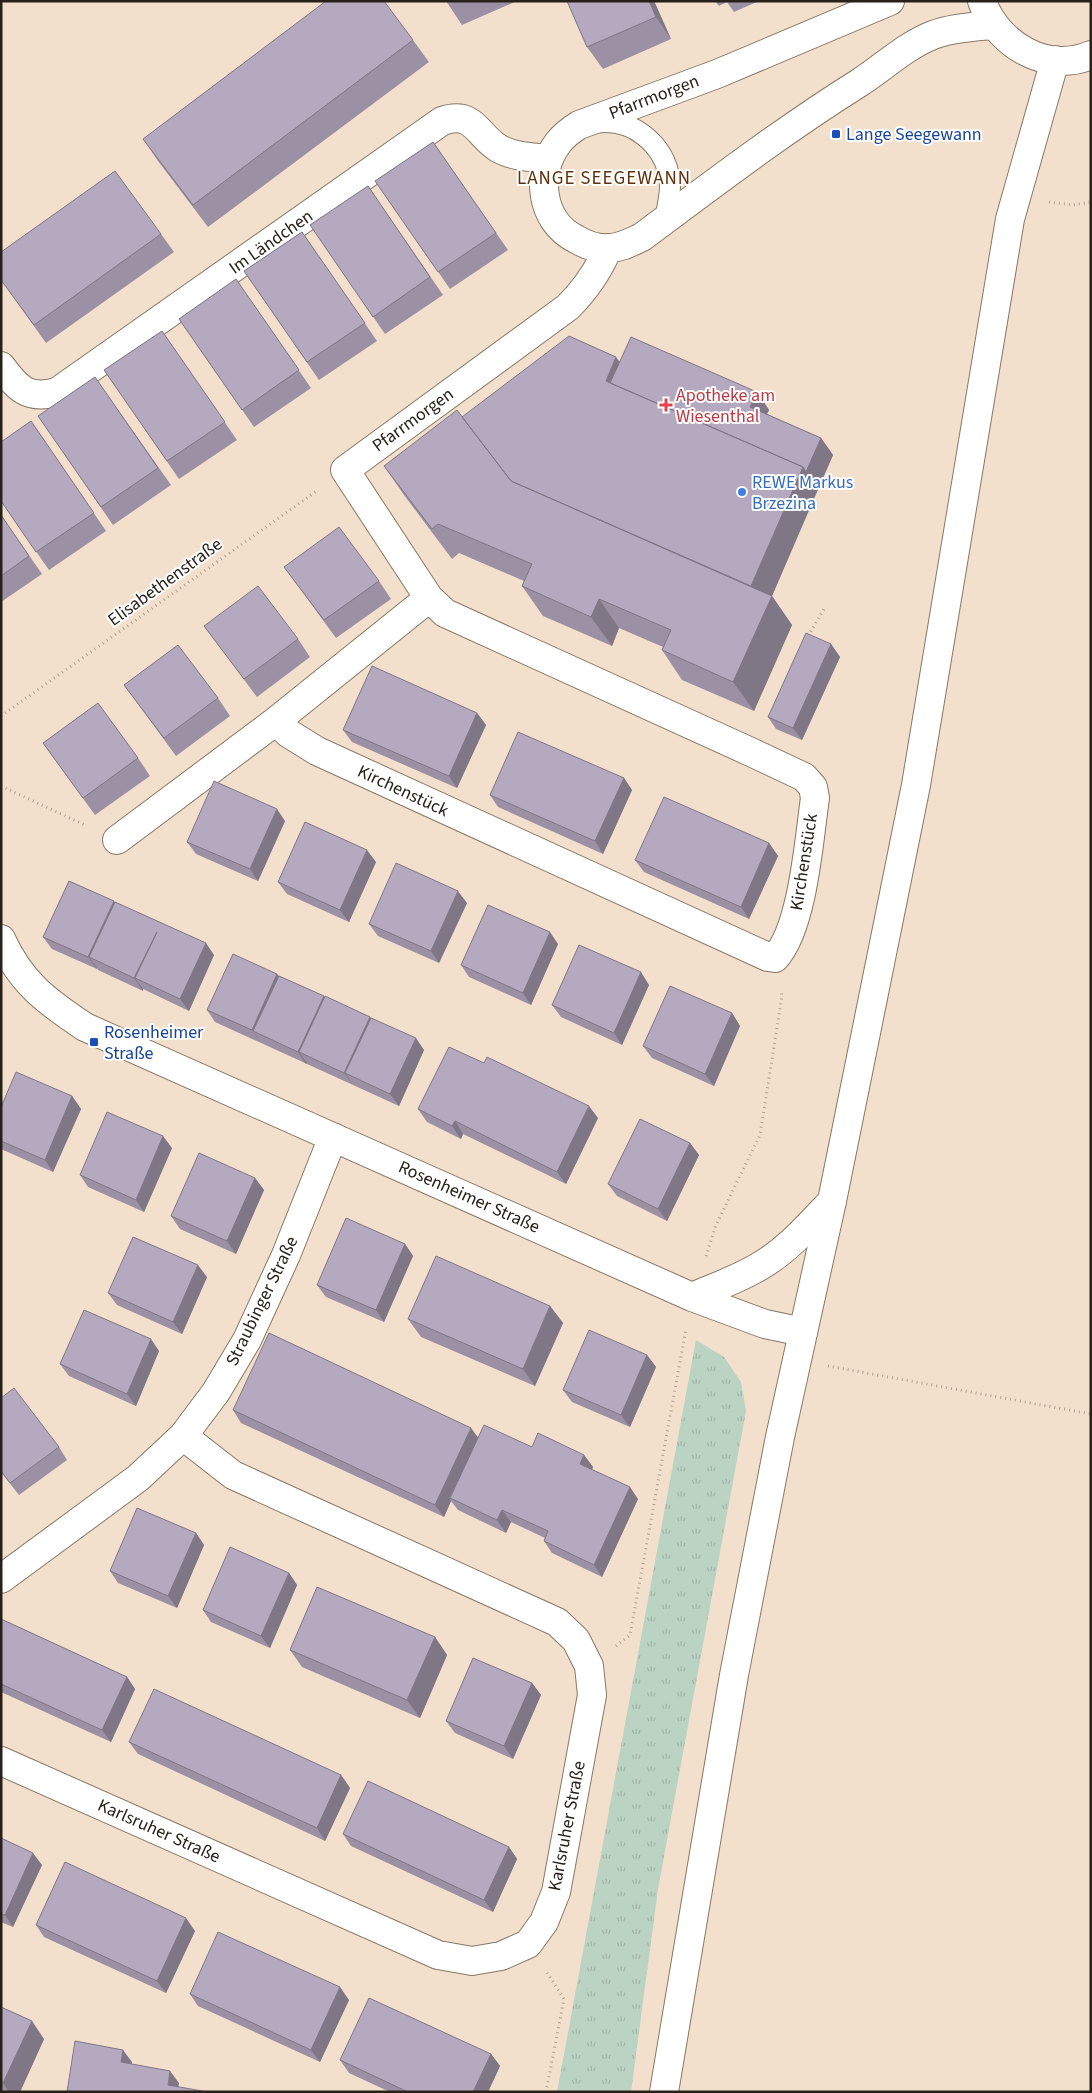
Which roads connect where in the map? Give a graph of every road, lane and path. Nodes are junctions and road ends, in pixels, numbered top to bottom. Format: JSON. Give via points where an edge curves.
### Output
{"nodes":[{"id":1,"x":890,"y":1,"type":"edge"},
{"id":2,"x":987,"y":13,"type":"edge"},
{"id":3,"x":1091,"y":55,"type":"edge"},
{"id":4,"x":1055,"y":60,"type":"junction"},
{"id":5,"x":579,"y":125,"type":"junction"},
{"id":6,"x":549,"y":159,"type":"junction"},
{"id":7,"x":1016,"y":198,"type":"junction"},
{"id":8,"x":1091,"y":202,"type":"edge"},
{"id":9,"x":665,"y":220,"type":"junction"},
{"id":10,"x":608,"y":248,"type":"junction"},
{"id":11,"x":1,"y":366,"type":"edge"},
{"id":12,"x":344,"y":470,"type":"junction"},
{"id":13,"x":429,"y":598,"type":"junction"},
{"id":14,"x":824,"y":609,"type":"dead end"},
{"id":15,"x":806,"y":641,"type":"edge"},
{"id":16,"x":1,"y":716,"type":"edge"},
{"id":17,"x":276,"y":721,"type":"junction"},
{"id":18,"x":1,"y":786,"type":"edge"},
{"id":19,"x":117,"y":840,"type":"joint"},
{"id":20,"x":4,"y":954,"type":"edge"},
{"id":21,"x":775,"y":958,"type":"junction"},
{"id":22,"x":333,"y":1137,"type":"junction"},
{"id":23,"x":832,"y":1201,"type":"junction"},
{"id":24,"x":692,"y":1296,"type":"junction"},
{"id":25,"x":803,"y":1332,"type":"junction"},
{"id":26,"x":796,"y":1362,"type":"junction"},
{"id":27,"x":1091,"y":1414,"type":"edge"},
{"id":28,"x":183,"y":1436,"type":"junction"},
{"id":29,"x":1,"y":1579,"type":"edge"},
{"id":30,"x":590,"y":1666,"type":"junction"},
{"id":31,"x":1,"y":1761,"type":"edge"},
{"id":32,"x":528,"y":1944,"type":"junction"},
{"id":33,"x":546,"y":2092,"type":"edge"},
{"id":34,"x":664,"y":2092,"type":"edge"}],
"edges":[{"from":1,"to":5,"type":"street","name":"Pfarrmorgen","via":[[717,74]]},
{"from":2,"to":4,"type":"street","via":[[1010,42],[1031,55]]},
{"from":2,"to":9,"type":"street","name":"Pfarrmorgen","via":[[966,28],[934,35],[907,48]]},
{"from":3,"to":4,"type":"street","via":[[1081,59]]},
{"from":4,"to":7,"type":"street"},
{"from":5,"to":6,"type":"street","name":"Pfarrmorgen","via":[[558,143]]},
{"from":5,"to":9,"type":"lane","via":[[599,122],[620,124],[639,131],[655,145],[665,162],[670,182]]},
{"from":6,"to":10,"type":"street","name":"Pfarrmorgen","via":[[544,193],[547,208],[556,223],[568,236],[587,245]]},
{"from":6,"to":11,"type":"street","name":"Im Ländchen","via":[[509,154],[497,148],[465,119],[442,121],[57,392],[36,396],[13,381]]},
{"from":7,"to":8,"type":"path","via":[[1073,205]]},
{"from":7,"to":23,"type":"street","via":[[916,785]]},
{"from":9,"to":10,"type":"street","name":"Pfarrmorgen","via":[[642,238],[624,246]]},
{"from":10,"to":12,"type":"street","name":"Pfarrmorgen","via":[[596,275],[568,307]]},
{"from":12,"to":13,"type":"street","name":"Kirchenstück"},
{"from":12,"to":16,"type":"path","name":"Elisabethenstraße"},
{"from":13,"to":17,"type":"street"},
{"from":13,"to":21,"type":"street","name":"Kirchenstück","via":[[458,620],[804,777],[813,787],[815,798],[799,902],[780,953]]},
{"from":14,"to":15,"type":"path"},
{"from":17,"to":19,"type":"street"},
{"from":17,"to":21,"type":"street","name":"Kirchenstück","via":[[288,733],[317,751],[768,958]]},
{"from":18,"to":19,"type":"path"},
{"from":20,"to":22,"type":"street","name":"Rosenheimer Straße","via":[[32,987],[86,1027]]},
{"from":21,"to":24,"type":"path","via":[[782,996],[760,1135],[716,1225]]},
{"from":22,"to":24,"type":"street","name":"Rosenheimer Straße"},
{"from":22,"to":28,"type":"street","name":"Straubinger Straße","via":[[286,1255],[247,1340],[216,1392]]},
{"from":23,"to":24,"type":"street","via":[[761,1266]]},
{"from":23,"to":25,"type":"street"},
{"from":24,"to":25,"type":"street","name":"Rosenheimer Straße","via":[[765,1324]]},
{"from":24,"to":30,"type":"path","via":[[630,1635]]},
{"from":25,"to":26,"type":"street"},
{"from":26,"to":27,"type":"path"},
{"from":26,"to":34,"type":"street","via":[[732,1684]]},
{"from":28,"to":29,"type":"street","name":"Straubinger Straße","via":[[138,1478]]},
{"from":28,"to":30,"type":"street","name":"Karlsruher Straße","via":[[233,1475],[557,1622],[576,1640]]},
{"from":30,"to":32,"type":"street","name":"Karlsruher Straße","via":[[592,1695],[556,1892],[544,1922]]},
{"from":31,"to":32,"type":"street","name":"Karlsruher Straße","via":[[438,1954],[472,1961],[501,1956]]},
{"from":32,"to":33,"type":"path","via":[[564,1999]]}]}
